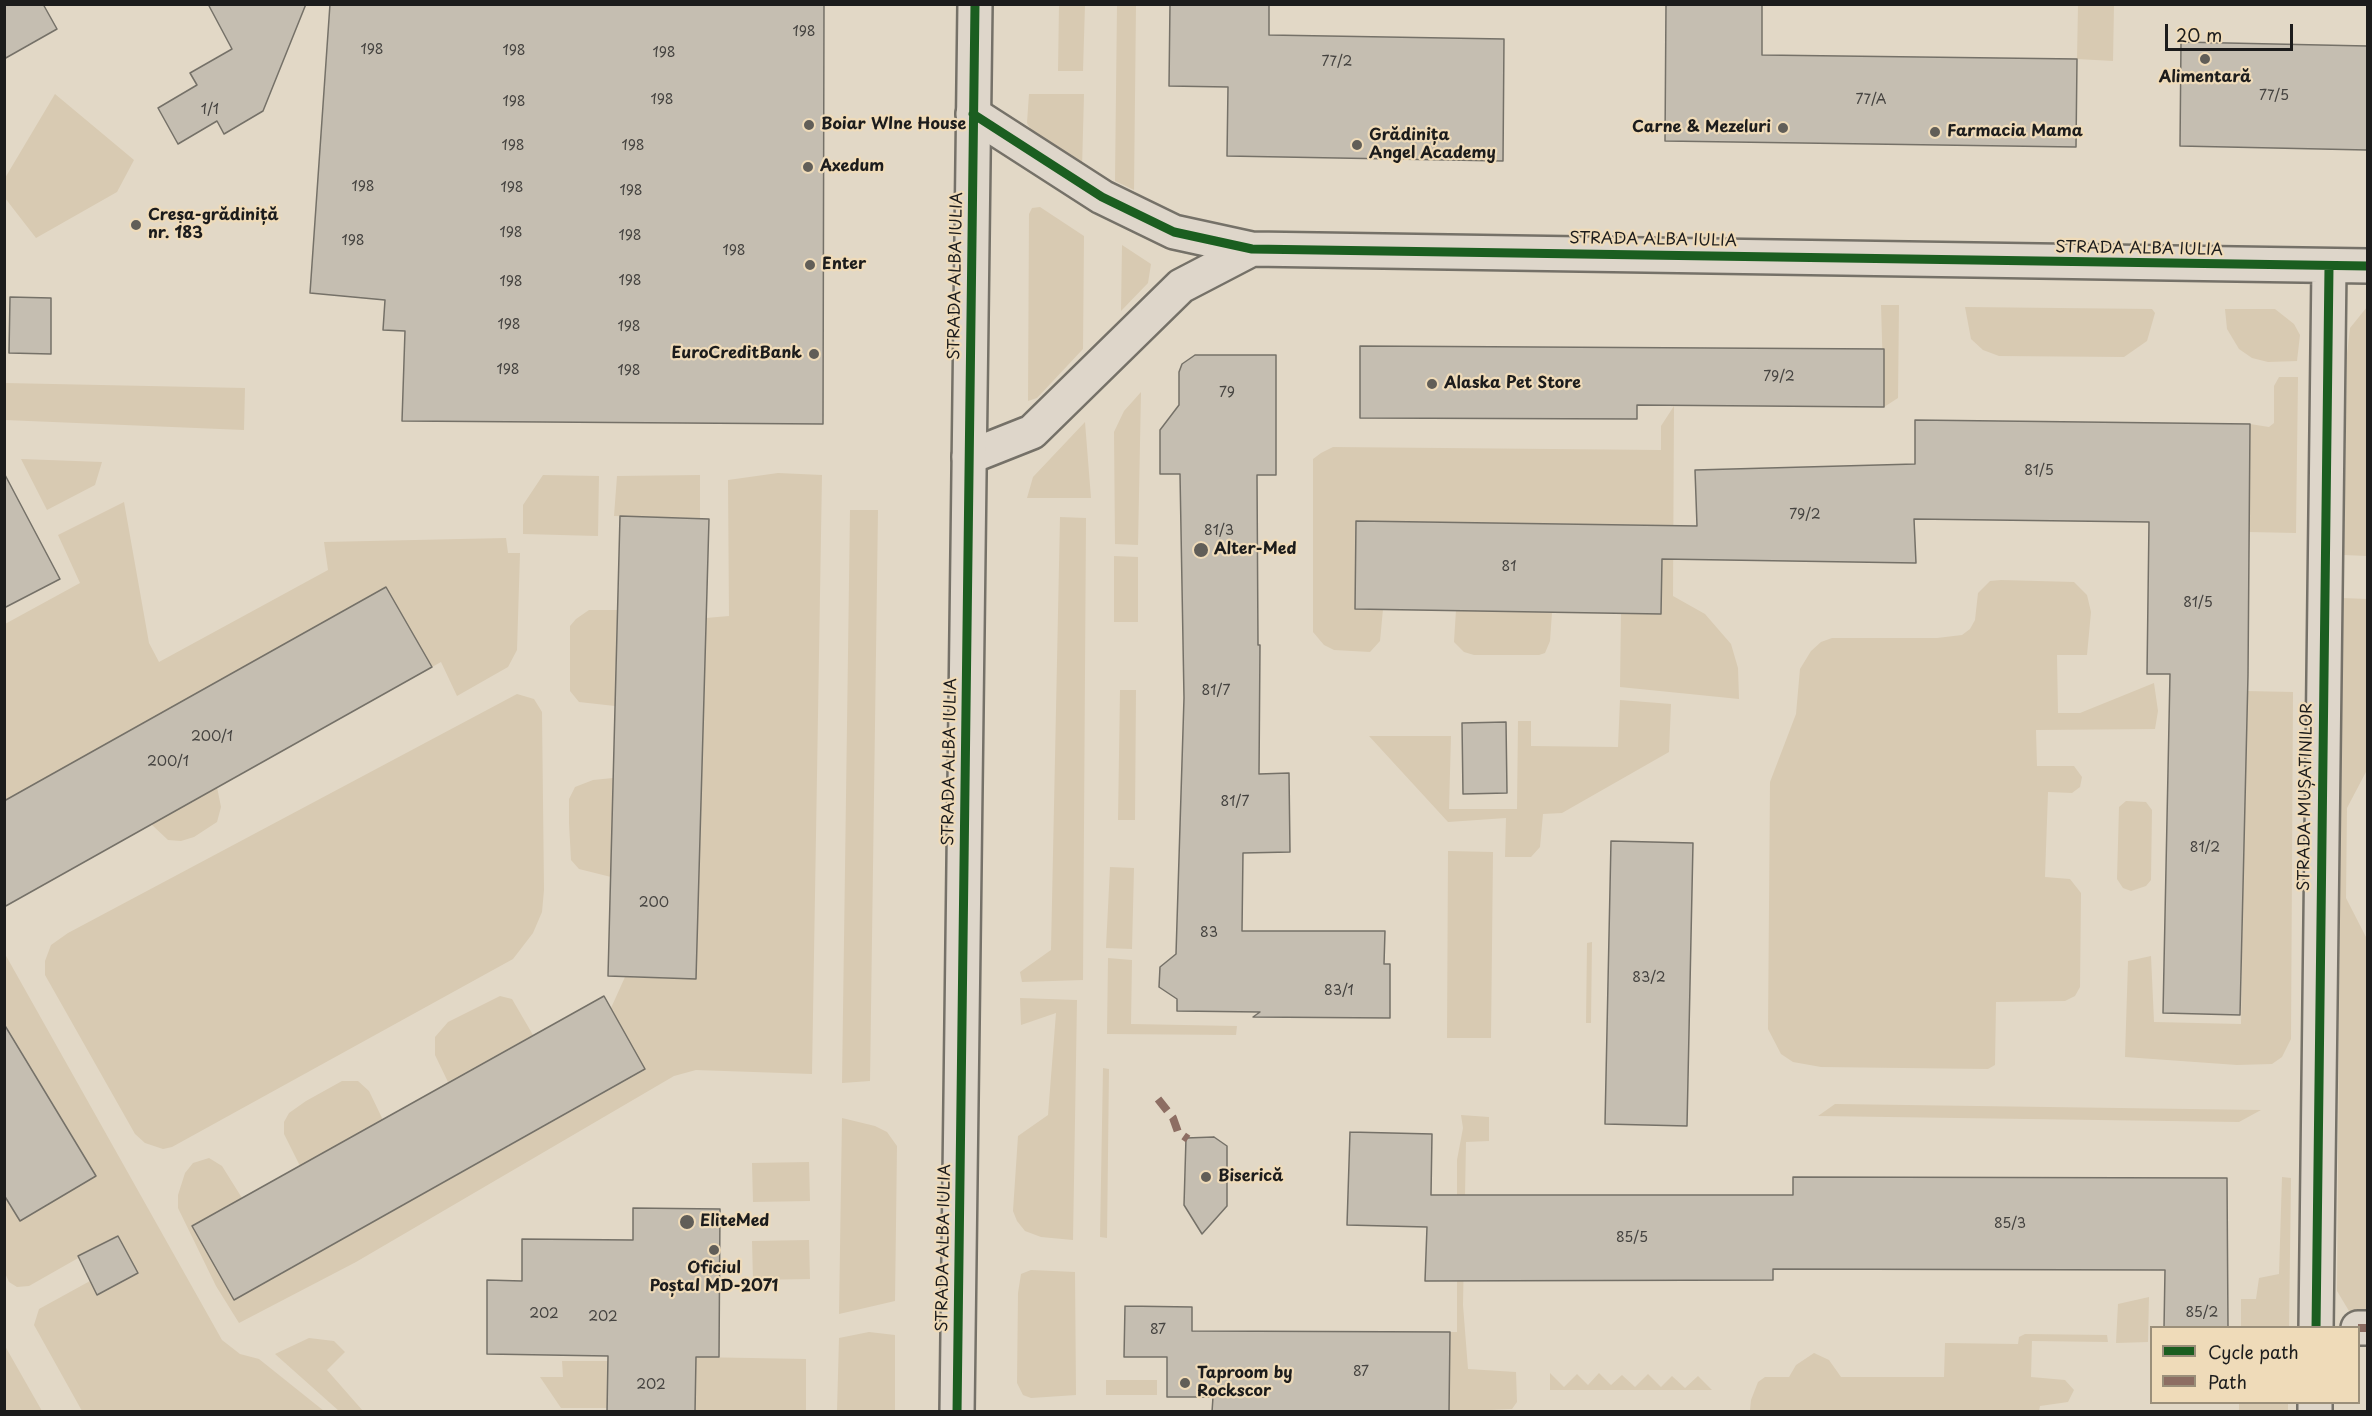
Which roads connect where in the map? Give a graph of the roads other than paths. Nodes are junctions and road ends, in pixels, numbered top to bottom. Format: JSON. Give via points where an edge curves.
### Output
{"nodes":[{"id":1,"x":975,"y":4,"type":"edge"},
{"id":2,"x":973,"y":114,"type":"junction"},
{"id":3,"x":1252,"y":249,"type":"junction"},
{"id":4,"x":2367,"y":266,"type":"edge"},
{"id":5,"x":2329,"y":267,"type":"junction"},
{"id":6,"x":969,"y":456,"type":"junction"},
{"id":7,"x":2316,"y":1326,"type":"edge"},
{"id":8,"x":957,"y":1412,"type":"edge"}],
"edges":[{"from":1,"to":2,"type":"street","name":"STRADA ALBA IULIA"},
{"from":2,"to":3,"type":"street","name":"STRADA ALBA IULIA","via":[[1102,197],[1174,232]]},
{"from":2,"to":6,"type":"street","name":"STRADA ALBA IULIA"},
{"from":3,"to":5,"type":"street","name":"STRADA ALBA IULIA"},
{"from":3,"to":6,"type":"street","name":"STRADA ALBA IULIA","via":[[1181,286],[1032,432]]},
{"from":4,"to":5,"type":"street","name":"STRADA ALBA IULIA"},
{"from":5,"to":7,"type":"street","name":"STRADA MUȘATINILOR"},
{"from":6,"to":8,"type":"street","name":"STRADA ALBA IULIA"}]}
